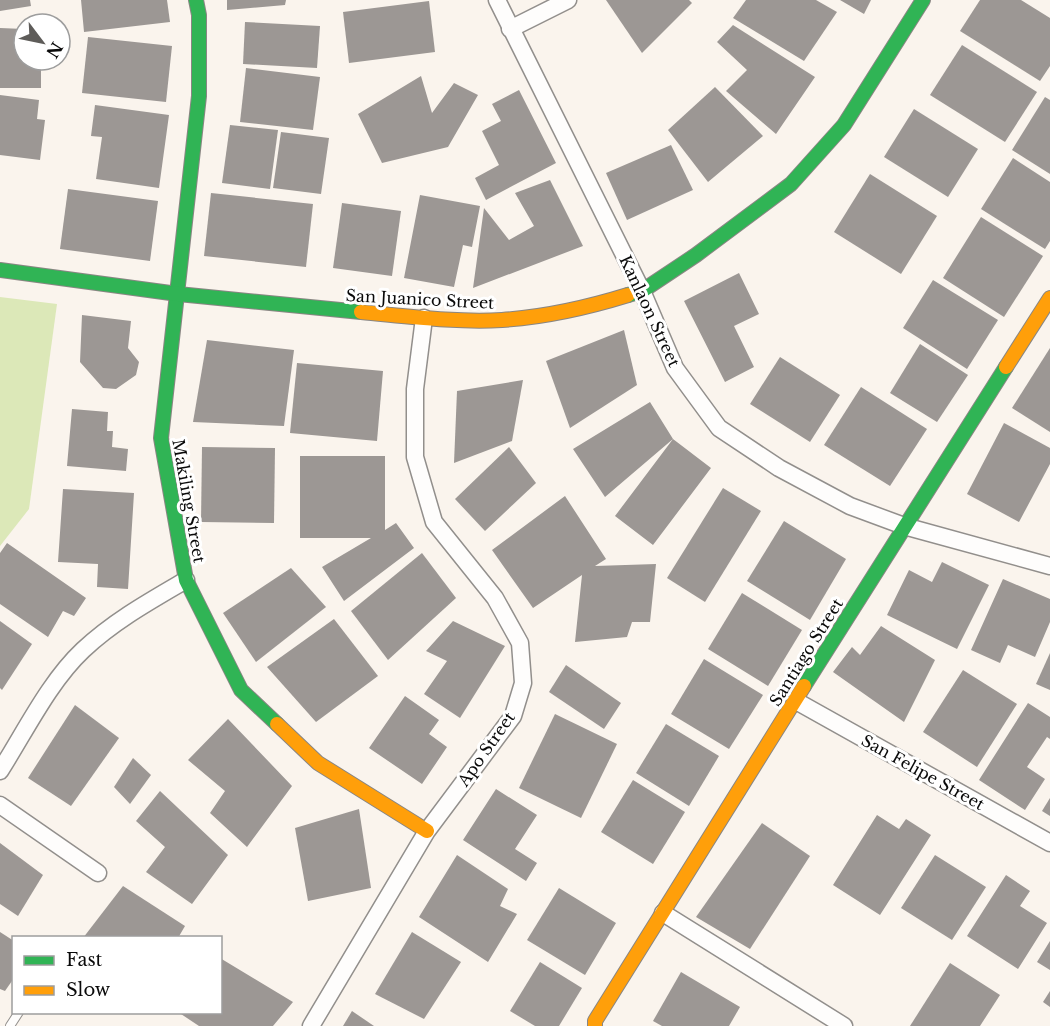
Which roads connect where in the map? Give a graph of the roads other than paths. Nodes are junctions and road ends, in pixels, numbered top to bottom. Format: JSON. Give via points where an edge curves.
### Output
{"nodes":[{"id":1,"x":196,"y":0,"type":"edge"},
{"id":2,"x":497,"y":0,"type":"edge"},
{"id":3,"x":568,"y":0,"type":"edge"},
{"id":4,"x":923,"y":0,"type":"edge"},
{"id":5,"x":510,"y":29,"type":"junction"},
{"id":6,"x":0,"y":270,"type":"edge"},
{"id":7,"x":642,"y":291,"type":"junction"},
{"id":8,"x":178,"y":294,"type":"junction"},
{"id":9,"x":1050,"y":298,"type":"edge"},
{"id":10,"x":424,"y":318,"type":"junction"},
{"id":11,"x":904,"y":526,"type":"junction"},
{"id":12,"x":1050,"y":566,"type":"edge"},
{"id":13,"x":186,"y":580,"type":"junction"},
{"id":14,"x":796,"y":701,"type":"junction"},
{"id":15,"x":0,"y":771,"type":"edge"},
{"id":16,"x":0,"y":804,"type":"edge"},
{"id":17,"x":427,"y":831,"type":"junction"},
{"id":18,"x":1050,"y":843,"type":"edge"},
{"id":19,"x":98,"y":873,"type":"dead end"},
{"id":20,"x":663,"y":913,"type":"junction"},
{"id":21,"x":311,"y":1026,"type":"edge"},
{"id":22,"x":595,"y":1026,"type":"edge"},
{"id":23,"x":844,"y":1026,"type":"edge"}],
"edges":[{"from":1,"to":8,"type":"street","name":"Makiling Street","via":[[199,96]]},
{"from":2,"to":5,"type":"street","name":"Kanlaon Street"},
{"from":3,"to":5,"type":"street"},
{"from":4,"to":7,"type":"street","name":"San Juanico Street","via":[[844,125],[791,184]]},
{"from":5,"to":7,"type":"street","name":"Kanlaon Street"},
{"from":6,"to":8,"type":"street","name":"San Juanico Street"},
{"from":7,"to":10,"type":"street","name":"San Juanico Street","via":[[578,310],[501,320]]},
{"from":7,"to":11,"type":"street","name":"Kanlaon Street","via":[[675,368],[719,428],[779,468],[840,501]]},
{"from":8,"to":10,"type":"street","name":"San Juanico Street"},
{"from":8,"to":13,"type":"street","name":"Makiling Street","via":[[161,438]]},
{"from":9,"to":11,"type":"street","name":"Santiago Street"},
{"from":10,"to":17,"type":"street","name":"Apo Street","via":[[415,389],[415,457],[434,522],[495,598],[520,643],[523,683],[513,716]]},
{"from":11,"to":12,"type":"street","name":"Kanlaon Street"},
{"from":11,"to":14,"type":"street","name":"Santiago Street"},
{"from":13,"to":15,"type":"street","via":[[123,616],[82,651],[56,681]]},
{"from":13,"to":17,"type":"street","name":"Makiling Street","via":[[241,690],[318,763]]},
{"from":14,"to":18,"type":"street","name":"San Felipe Street"},
{"from":14,"to":20,"type":"street","name":"Santiago Street"},
{"from":16,"to":19,"type":"street"},
{"from":17,"to":21,"type":"street","name":"Apo Street"},
{"from":20,"to":22,"type":"street","name":"Santiago Street"},
{"from":20,"to":23,"type":"street"}]}
